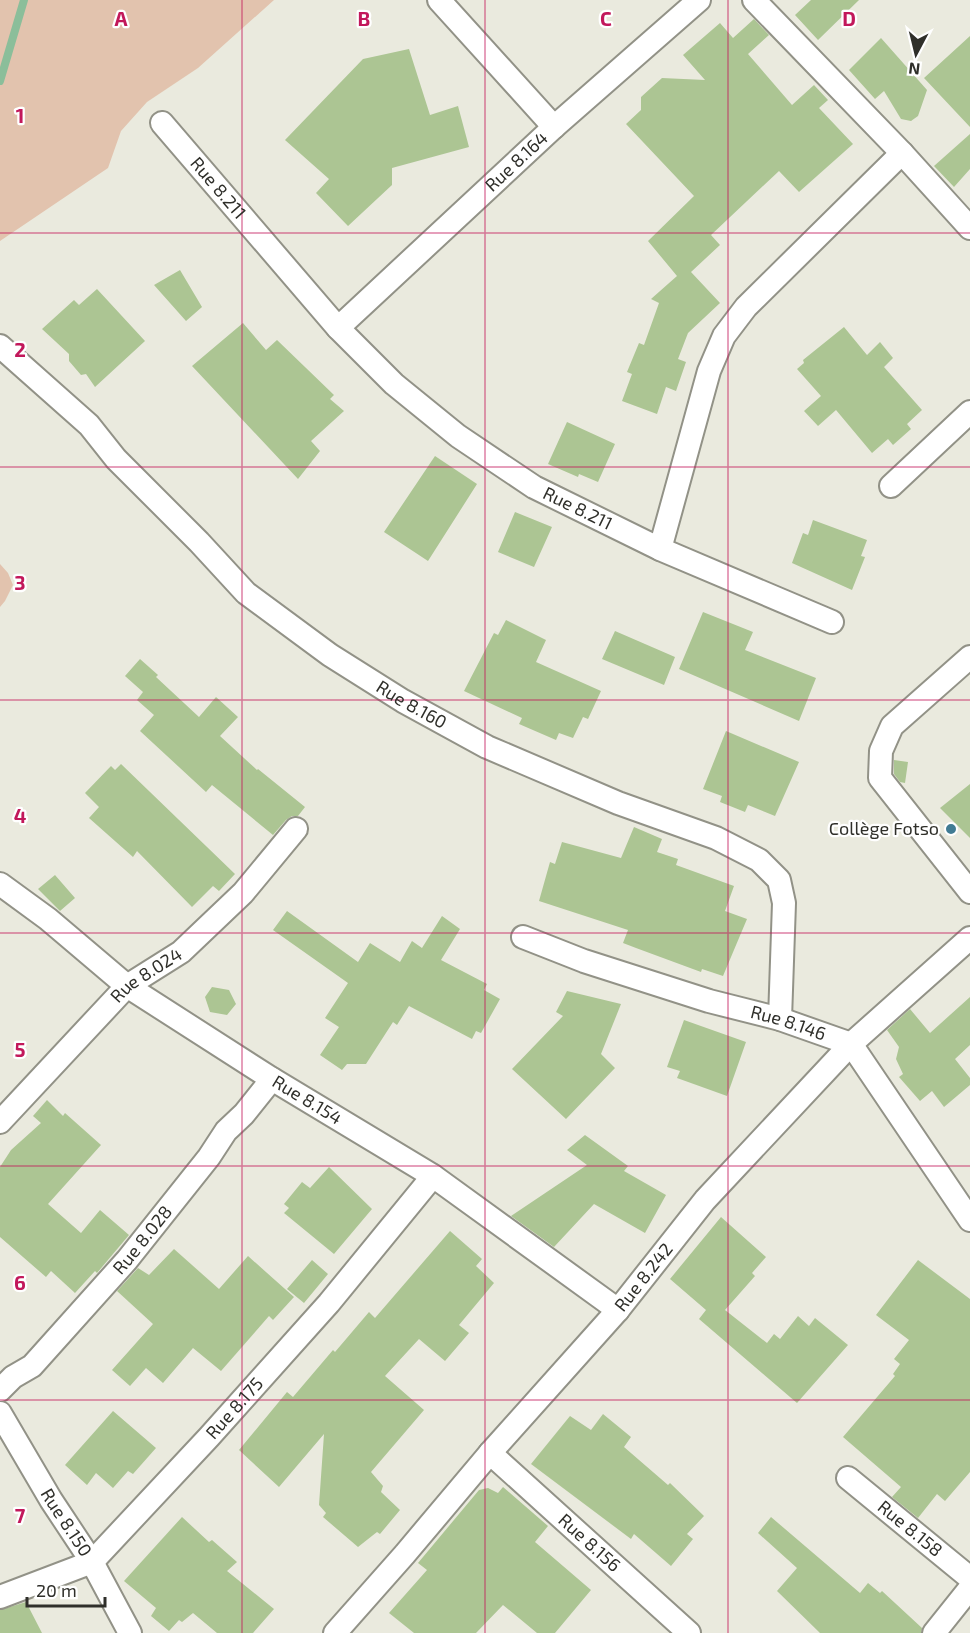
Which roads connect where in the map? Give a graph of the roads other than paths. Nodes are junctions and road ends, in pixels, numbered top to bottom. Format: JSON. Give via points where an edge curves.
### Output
{"nodes":[{"id":1,"x":440,"y":0,"type":"edge"},
{"id":2,"x":699,"y":0,"type":"edge"},
{"id":3,"x":754,"y":0,"type":"edge"},
{"id":4,"x":162,"y":123,"type":"dead end"},
{"id":5,"x":554,"y":127,"type":"junction"},
{"id":6,"x":902,"y":153,"type":"junction"},
{"id":7,"x":970,"y":228,"type":"edge"},
{"id":8,"x":338,"y":328,"type":"junction"},
{"id":9,"x":0,"y":346,"type":"edge"},
{"id":10,"x":970,"y":412,"type":"edge"},
{"id":11,"x":891,"y":486,"type":"dead end"},
{"id":12,"x":660,"y":549,"type":"junction"},
{"id":13,"x":832,"y":622,"type":"dead end"},
{"id":14,"x":970,"y":657,"type":"edge"},
{"id":15,"x":296,"y":829,"type":"dead end"},
{"id":16,"x":0,"y":884,"type":"edge"},
{"id":17,"x":970,"y":892,"type":"edge"},
{"id":18,"x":523,"y":937,"type":"dead end"},
{"id":19,"x":970,"y":939,"type":"edge"},
{"id":20,"x":127,"y":986,"type":"junction"},
{"id":21,"x":780,"y":1019,"type":"junction"},
{"id":22,"x":851,"y":1044,"type":"junction"},
{"id":23,"x":272,"y":1079,"type":"junction"},
{"id":24,"x":0,"y":1122,"type":"edge"},
{"id":25,"x":433,"y":1176,"type":"junction"},
{"id":26,"x":970,"y":1220,"type":"edge"},
{"id":27,"x":618,"y":1310,"type":"junction"},
{"id":28,"x":0,"y":1390,"type":"edge"},
{"id":29,"x":0,"y":1413,"type":"edge"},
{"id":30,"x":490,"y":1453,"type":"junction"},
{"id":31,"x":848,"y":1478,"type":"dead end"},
{"id":32,"x":92,"y":1562,"type":"junction"},
{"id":33,"x":970,"y":1578,"type":"edge"},
{"id":34,"x":970,"y":1588,"type":"edge"},
{"id":35,"x":0,"y":1597,"type":"edge"},
{"id":36,"x":344,"y":1630,"type":"edge"},
{"id":37,"x":130,"y":1633,"type":"edge"},
{"id":38,"x":688,"y":1633,"type":"edge"},
{"id":39,"x":934,"y":1633,"type":"edge"}],
"edges":[{"from":1,"to":5,"type":"street"},
{"from":2,"to":5,"type":"street","name":"Rue 8.164"},
{"from":3,"to":6,"type":"street"},
{"from":4,"to":8,"type":"street","name":"Rue 8.211"},
{"from":5,"to":8,"type":"street","name":"Rue 8.164"},
{"from":6,"to":7,"type":"street"},
{"from":6,"to":12,"type":"street","via":[[746,307],[724,336],[709,370]]},
{"from":8,"to":12,"type":"street","name":"Rue 8.211","via":[[394,384],[458,436],[534,487]]},
{"from":9,"to":21,"type":"street","name":"Rue 8.160","via":[[89,425],[116,459],[246,593],[330,655],[486,747],[618,803],[716,838],[759,860],[779,880],[784,903]]},
{"from":10,"to":11,"type":"street"},
{"from":12,"to":13,"type":"street","name":"Rue 8.211"},
{"from":14,"to":17,"type":"street","via":[[892,726],[881,751],[880,778]]},
{"from":15,"to":20,"type":"street","name":"Rue 8.024","via":[[243,893],[182,952]]},
{"from":16,"to":20,"type":"street","name":"Rue 8.154"},
{"from":18,"to":21,"type":"street","name":"Rue 8.146","via":[[709,1001]]},
{"from":19,"to":22,"type":"street","name":"Rue 8.242"},
{"from":20,"to":23,"type":"street","name":"Rue 8.154"},
{"from":20,"to":24,"type":"street","name":"Rue 8.024"},
{"from":21,"to":22,"type":"street","name":"Rue 8.146"},
{"from":22,"to":26,"type":"street","name":"Rue 8.146"},
{"from":22,"to":27,"type":"street","name":"Rue 8.242","via":[[705,1200]]},
{"from":23,"to":25,"type":"street","name":"Rue 8.154"},
{"from":23,"to":28,"type":"street","name":"Rue 8.028","via":[[226,1131],[128,1260],[32,1365]]},
{"from":25,"to":27,"type":"street","name":"Rue 8.154"},
{"from":25,"to":32,"type":"street","name":"Rue 8.175","via":[[329,1304]]},
{"from":27,"to":30,"type":"street","name":"Rue 8.242"},
{"from":29,"to":32,"type":"street","name":"Rue 8.150"},
{"from":30,"to":36,"type":"street","name":"Rue 8.242"},
{"from":30,"to":38,"type":"street","name":"Rue 8.156"},
{"from":31,"to":33,"type":"street","name":"Rue 8.158"},
{"from":32,"to":35,"type":"street","name":"Rue 8.175"},
{"from":32,"to":37,"type":"street","name":"Rue 8.150"},
{"from":34,"to":39,"type":"street"}]}
